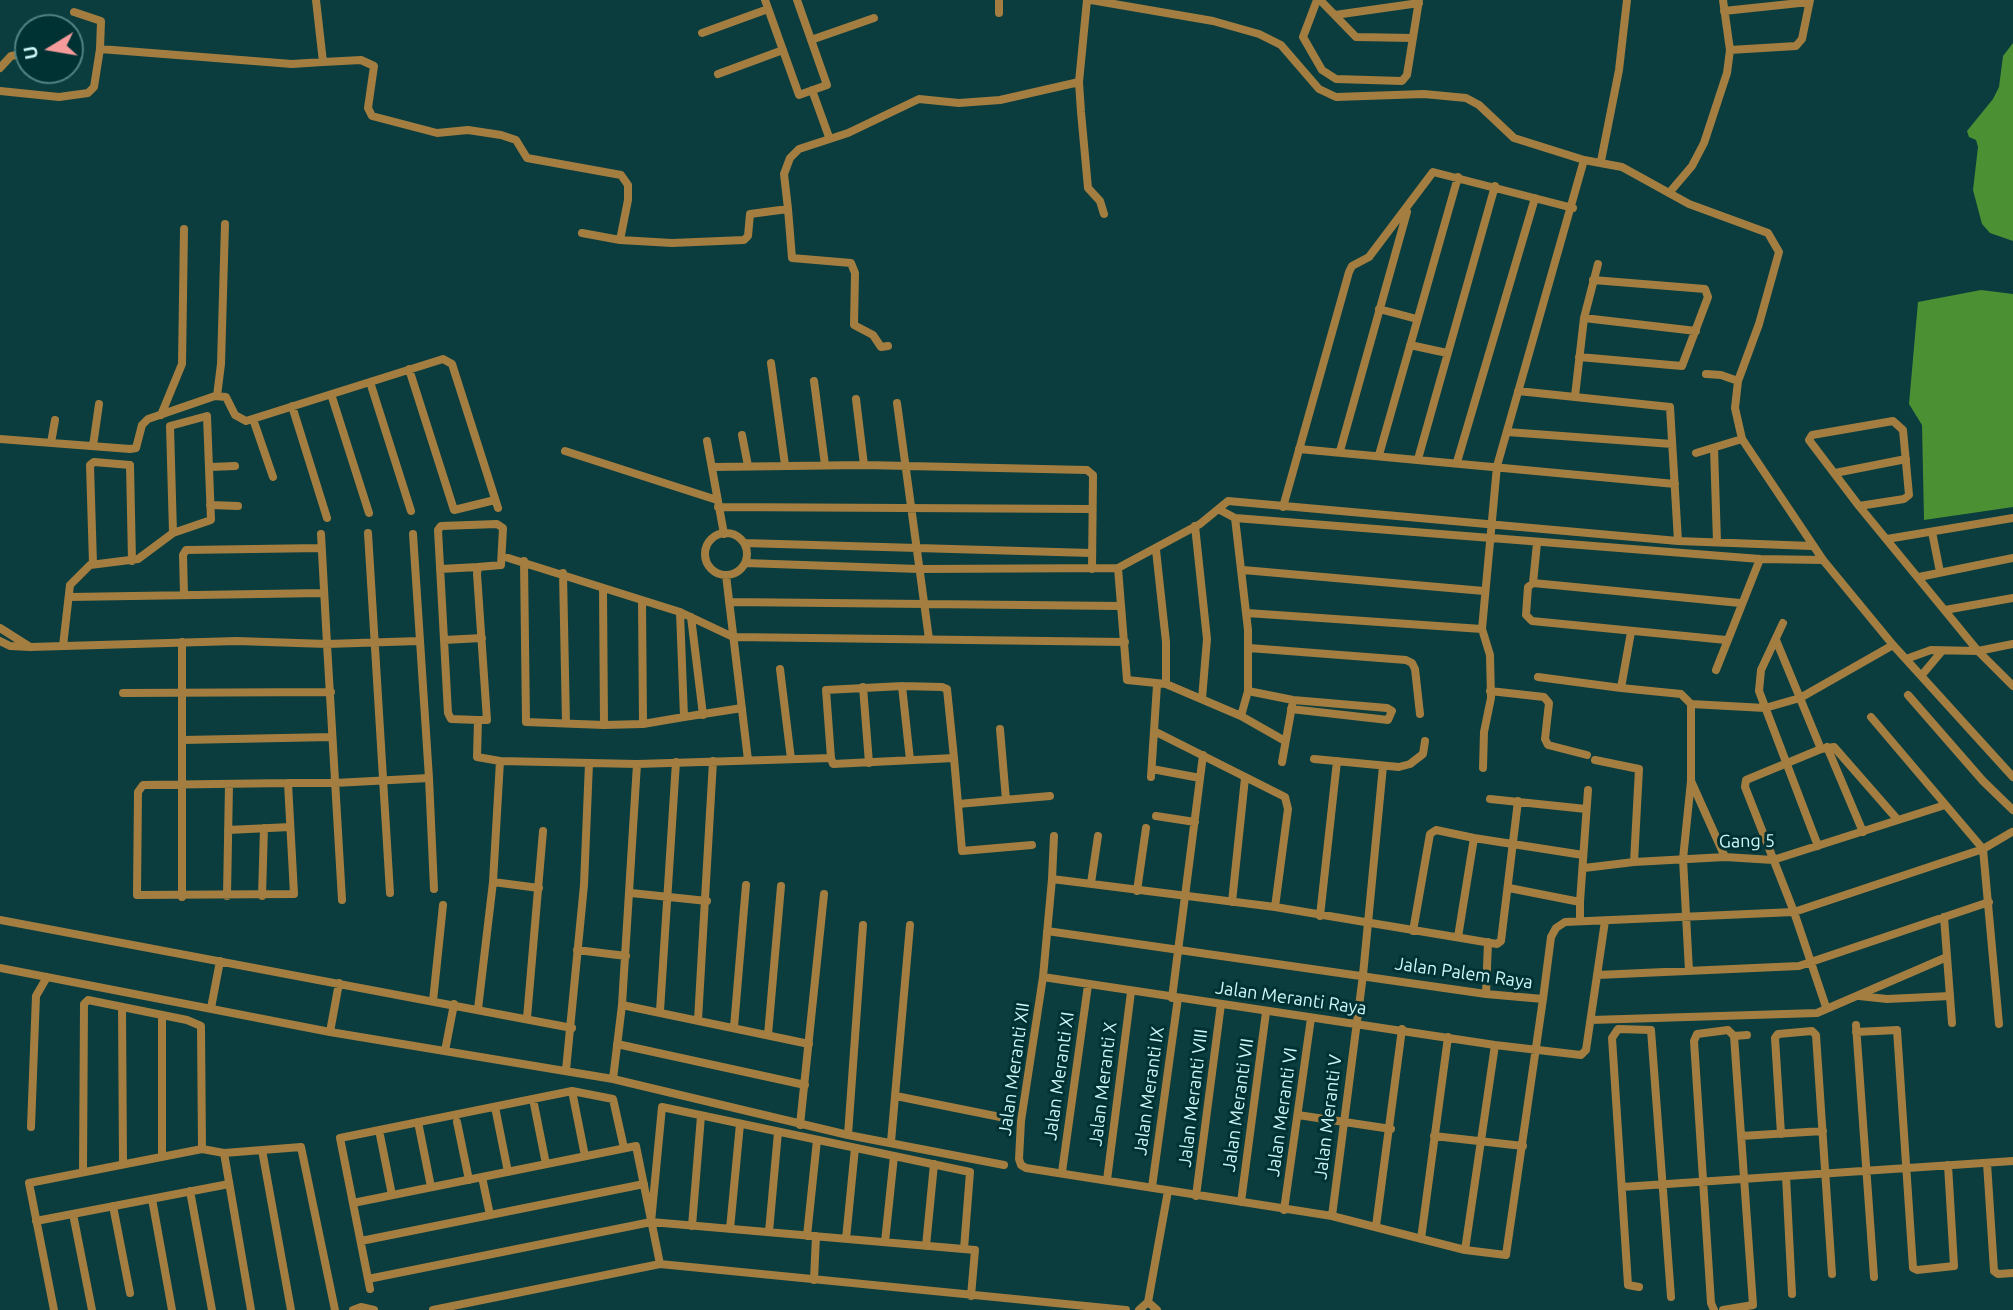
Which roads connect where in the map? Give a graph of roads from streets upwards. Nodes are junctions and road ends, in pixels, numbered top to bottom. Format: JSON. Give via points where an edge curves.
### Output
{"nodes":[{"id":1,"x":316,"y":0,"type":"edge"},
{"id":2,"x":797,"y":0,"type":"edge"},
{"id":3,"x":999,"y":0,"type":"edge"},
{"id":4,"x":1089,"y":0,"type":"edge"},
{"id":5,"x":1318,"y":0,"type":"edge"},
{"id":6,"x":1627,"y":0,"type":"edge"},
{"id":7,"x":1723,"y":0,"type":"edge"},
{"id":8,"x":1810,"y":1,"type":"edge"},
{"id":9,"x":1419,"y":2,"type":"edge"},
{"id":10,"x":767,"y":5,"type":"edge"},
{"id":11,"x":1724,"y":11,"type":"junction"},
{"id":12,"x":74,"y":12,"type":"dead end"},
{"id":13,"x":999,"y":12,"type":"dead end"},
{"id":14,"x":1335,"y":15,"type":"junction"},
{"id":15,"x":874,"y":18,"type":"dead end"},
{"id":16,"x":702,"y":33,"type":"dead end"},
{"id":17,"x":1413,"y":38,"type":"junction"},
{"id":18,"x":811,"y":40,"type":"junction"},
{"id":19,"x":100,"y":49,"type":"junction"},
{"id":20,"x":783,"y":50,"type":"junction"},
{"id":21,"x":1730,"y":50,"type":"junction"},
{"id":22,"x":14,"y":56,"type":"edge"},
{"id":23,"x":323,"y":62,"type":"junction"},
{"id":24,"x":1300,"y":64,"type":"junction"},
{"id":25,"x":0,"y":68,"type":"edge"},
{"id":26,"x":1322,"y":70,"type":"junction"},
{"id":27,"x":718,"y":74,"type":"dead end"},
{"id":28,"x":1079,"y":82,"type":"junction"},
{"id":29,"x":812,"y":90,"type":"junction"},
{"id":30,"x":0,"y":91,"type":"edge"},
{"id":31,"x":829,"y":137,"type":"junction"},
{"id":32,"x":1584,"y":160,"type":"junction"},
{"id":33,"x":1601,"y":161,"type":"junction"},
{"id":34,"x":1458,"y":177,"type":"junction"},
{"id":35,"x":1495,"y":186,"type":"junction"},
{"id":36,"x":1669,"y":193,"type":"junction"},
{"id":37,"x":1535,"y":198,"type":"junction"},
{"id":38,"x":1409,"y":206,"type":"junction"},
{"id":39,"x":1573,"y":208,"type":"junction"},
{"id":40,"x":788,"y":209,"type":"junction"},
{"id":41,"x":1104,"y":214,"type":"dead end"},
{"id":42,"x":225,"y":224,"type":"dead end"},
{"id":43,"x":184,"y":229,"type":"dead end"},
{"id":44,"x":582,"y":233,"type":"dead end"},
{"id":45,"x":620,"y":240,"type":"junction"},
{"id":46,"x":1598,"y":264,"type":"dead end"},
{"id":47,"x":1593,"y":280,"type":"junction"},
{"id":48,"x":1379,"y":309,"type":"junction"},
{"id":49,"x":1584,"y":318,"type":"junction"},
{"id":50,"x":1417,"y":319,"type":"junction"},
{"id":51,"x":1696,"y":331,"type":"junction"},
{"id":52,"x":1410,"y":345,"type":"junction"},
{"id":53,"x":888,"y":346,"type":"dead end"},
{"id":54,"x":1447,"y":353,"type":"junction"},
{"id":55,"x":1579,"y":357,"type":"junction"},
{"id":56,"x":771,"y":363,"type":"dead end"},
{"id":57,"x":409,"y":369,"type":"junction"},
{"id":58,"x":1706,"y":374,"type":"dead end"},
{"id":59,"x":814,"y":381,"type":"dead end"},
{"id":60,"x":1738,"y":381,"type":"junction"},
{"id":61,"x":370,"y":382,"type":"junction"},
{"id":62,"x":1518,"y":391,"type":"junction"},
{"id":63,"x":331,"y":394,"type":"junction"},
{"id":64,"x":217,"y":396,"type":"junction"},
{"id":65,"x":1575,"y":396,"type":"junction"},
{"id":66,"x":856,"y":398,"type":"dead end"},
{"id":67,"x":897,"y":402,"type":"dead end"},
{"id":68,"x":99,"y":404,"type":"dead end"},
{"id":69,"x":292,"y":406,"type":"junction"},
{"id":70,"x":160,"y":415,"type":"junction"},
{"id":71,"x":253,"y":419,"type":"junction"},
{"id":72,"x":55,"y":421,"type":"dead end"},
{"id":73,"x":1507,"y":432,"type":"junction"},
{"id":74,"x":742,"y":435,"type":"dead end"},
{"id":75,"x":0,"y":439,"type":"edge"},
{"id":76,"x":1742,"y":439,"type":"junction"},
{"id":77,"x":706,"y":441,"type":"dead end"},
{"id":78,"x":51,"y":443,"type":"junction"},
{"id":79,"x":1672,"y":444,"type":"junction"},
{"id":80,"x":93,"y":446,"type":"junction"},
{"id":81,"x":1714,"y":447,"type":"junction"},
{"id":82,"x":1299,"y":449,"type":"junction"},
{"id":83,"x":1340,"y":451,"type":"junction"},
{"id":84,"x":565,"y":452,"type":"dead end"},
{"id":85,"x":1696,"y":453,"type":"dead end"},
{"id":86,"x":1379,"y":455,"type":"junction"},
{"id":87,"x":1418,"y":459,"type":"junction"},
{"id":88,"x":1906,"y":459,"type":"junction"},
{"id":89,"x":1457,"y":463,"type":"junction"},
{"id":90,"x":863,"y":464,"type":"junction"},
{"id":91,"x":785,"y":465,"type":"junction"},
{"id":92,"x":825,"y":465,"type":"junction"},
{"id":93,"x":235,"y":466,"type":"dead end"},
{"id":94,"x":748,"y":466,"type":"junction"},
{"id":95,"x":1497,"y":466,"type":"junction"},
{"id":96,"x":210,"y":467,"type":"junction"},
{"id":97,"x":713,"y":467,"type":"junction"},
{"id":98,"x":905,"y":467,"type":"junction"},
{"id":99,"x":1835,"y":473,"type":"junction"},
{"id":100,"x":273,"y":477,"type":"dead end"},
{"id":101,"x":1675,"y":484,"type":"junction"},
{"id":102,"x":718,"y":503,"type":"junction"},
{"id":103,"x":210,"y":505,"type":"junction"},
{"id":104,"x":238,"y":506,"type":"dead end"},
{"id":105,"x":1859,"y":506,"type":"junction"},
{"id":106,"x":1283,"y":507,"type":"junction"},
{"id":107,"x":910,"y":508,"type":"junction"},
{"id":108,"x":1091,"y":509,"type":"junction"},
{"id":109,"x":1220,"y":510,"type":"junction"},
{"id":110,"x":411,"y":511,"type":"dead end"},
{"id":111,"x":369,"y":513,"type":"dead end"},
{"id":112,"x":327,"y":518,"type":"dead end"},
{"id":113,"x":2013,"y":518,"type":"edge"},
{"id":114,"x":1235,"y":519,"type":"junction"},
{"id":115,"x":1491,"y":525,"type":"junction"},
{"id":116,"x":1195,"y":526,"type":"junction"},
{"id":117,"x":1932,"y":532,"type":"junction"},
{"id":118,"x":173,"y":533,"type":"junction"},
{"id":119,"x":321,"y":534,"type":"dead end"},
{"id":120,"x":368,"y":534,"type":"dead end"},
{"id":121,"x":413,"y":534,"type":"dead end"},
{"id":122,"x":724,"y":534,"type":"junction"},
{"id":123,"x":1490,"y":539,"type":"junction"},
{"id":124,"x":1887,"y":539,"type":"junction"},
{"id":125,"x":1678,"y":541,"type":"junction"},
{"id":126,"x":1717,"y":542,"type":"junction"},
{"id":127,"x":744,"y":543,"type":"junction"},
{"id":128,"x":1537,"y":543,"type":"junction"},
{"id":129,"x":1735,"y":544,"type":"junction"},
{"id":130,"x":1812,"y":546,"type":"junction"},
{"id":131,"x":321,"y":548,"type":"junction"},
{"id":132,"x":917,"y":549,"type":"junction"},
{"id":133,"x":1156,"y":550,"type":"junction"},
{"id":134,"x":1091,"y":554,"type":"junction"},
{"id":135,"x":502,"y":556,"type":"junction"},
{"id":136,"x":1734,"y":557,"type":"junction"},
{"id":137,"x":2013,"y":558,"type":"edge"},
{"id":138,"x":1760,"y":559,"type":"junction"},
{"id":139,"x":1823,"y":560,"type":"junction"},
{"id":140,"x":132,"y":561,"type":"junction"},
{"id":141,"x":524,"y":561,"type":"junction"},
{"id":142,"x":745,"y":563,"type":"junction"},
{"id":143,"x":93,"y":564,"type":"junction"},
{"id":144,"x":478,"y":567,"type":"junction"},
{"id":145,"x":919,"y":567,"type":"junction"},
{"id":146,"x":1118,"y":568,"type":"junction"},
{"id":147,"x":440,"y":569,"type":"junction"},
{"id":148,"x":1092,"y":569,"type":"junction"},
{"id":149,"x":1243,"y":570,"type":"junction"},
{"id":150,"x":1940,"y":572,"type":"junction"},
{"id":151,"x":563,"y":573,"type":"junction"},
{"id":152,"x":726,"y":575,"type":"junction"},
{"id":153,"x":1919,"y":577,"type":"junction"},
{"id":154,"x":1533,"y":583,"type":"junction"},
{"id":155,"x":603,"y":587,"type":"junction"},
{"id":156,"x":1484,"y":590,"type":"junction"},
{"id":157,"x":323,"y":593,"type":"junction"},
{"id":158,"x":184,"y":595,"type":"junction"},
{"id":159,"x":69,"y":597,"type":"junction"},
{"id":160,"x":2013,"y":598,"type":"edge"},
{"id":161,"x":642,"y":601,"type":"junction"},
{"id":162,"x":729,"y":602,"type":"junction"},
{"id":163,"x":923,"y":603,"type":"junction"},
{"id":164,"x":1740,"y":603,"type":"junction"},
{"id":165,"x":1121,"y":606,"type":"junction"},
{"id":166,"x":1945,"y":610,"type":"junction"},
{"id":167,"x":680,"y":612,"type":"junction"},
{"id":168,"x":1247,"y":614,"type":"junction"},
{"id":169,"x":691,"y":617,"type":"junction"},
{"id":170,"x":1783,"y":623,"type":"dead end"},
{"id":171,"x":0,"y":628,"type":"edge"},
{"id":172,"x":1482,"y":629,"type":"junction"},
{"id":173,"x":1631,"y":632,"type":"junction"},
{"id":174,"x":733,"y":637,"type":"junction"},
{"id":175,"x":482,"y":638,"type":"junction"},
{"id":176,"x":929,"y":639,"type":"junction"},
{"id":177,"x":444,"y":640,"type":"junction"},
{"id":178,"x":1726,"y":640,"type":"junction"},
{"id":179,"x":1776,"y":640,"type":"junction"},
{"id":180,"x":0,"y":641,"type":"edge"},
{"id":181,"x":419,"y":641,"type":"junction"},
{"id":182,"x":182,"y":642,"type":"junction"},
{"id":183,"x":1125,"y":642,"type":"junction"},
{"id":184,"x":375,"y":643,"type":"junction"},
{"id":185,"x":327,"y":644,"type":"junction"},
{"id":186,"x":2013,"y":644,"type":"edge"},
{"id":187,"x":1893,"y":645,"type":"junction"},
{"id":188,"x":63,"y":646,"type":"junction"},
{"id":189,"x":30,"y":647,"type":"junction"},
{"id":190,"x":1249,"y":648,"type":"junction"},
{"id":191,"x":1942,"y":651,"type":"junction"},
{"id":192,"x":1979,"y":651,"type":"junction"},
{"id":193,"x":1906,"y":659,"type":"junction"},
{"id":194,"x":780,"y":669,"type":"dead end"},
{"id":195,"x":1716,"y":670,"type":"dead end"},
{"id":196,"x":1921,"y":676,"type":"junction"},
{"id":197,"x":1538,"y":677,"type":"dead end"},
{"id":198,"x":1161,"y":685,"type":"junction"},
{"id":199,"x":902,"y":686,"type":"junction"},
{"id":200,"x":2013,"y":686,"type":"edge"},
{"id":201,"x":863,"y":687,"type":"junction"},
{"id":202,"x":1621,"y":688,"type":"junction"},
{"id":203,"x":1248,"y":691,"type":"junction"},
{"id":204,"x":1490,"y":691,"type":"junction"},
{"id":205,"x":331,"y":692,"type":"junction"},
{"id":206,"x":123,"y":693,"type":"dead end"},
{"id":207,"x":185,"y":695,"type":"junction"},
{"id":208,"x":1908,"y":695,"type":"dead end"},
{"id":209,"x":1800,"y":698,"type":"junction"},
{"id":210,"x":1202,"y":699,"type":"junction"},
{"id":211,"x":1691,"y":704,"type":"junction"},
{"id":212,"x":1292,"y":705,"type":"junction"},
{"id":213,"x":741,"y":708,"type":"junction"},
{"id":214,"x":1765,"y":708,"type":"junction"},
{"id":215,"x":1420,"y":714,"type":"dead end"},
{"id":216,"x":703,"y":715,"type":"junction"},
{"id":217,"x":1241,"y":716,"type":"junction"},
{"id":218,"x":684,"y":717,"type":"junction"},
{"id":219,"x":1871,"y":717,"type":"dead end"},
{"id":220,"x":478,"y":720,"type":"junction"},
{"id":221,"x":566,"y":723,"type":"junction"},
{"id":222,"x":643,"y":724,"type":"junction"},
{"id":223,"x":604,"y":725,"type":"junction"},
{"id":224,"x":999,"y":729,"type":"dead end"},
{"id":225,"x":1156,"y":732,"type":"junction"},
{"id":226,"x":332,"y":737,"type":"junction"},
{"id":227,"x":183,"y":740,"type":"junction"},
{"id":228,"x":1285,"y":741,"type":"junction"},
{"id":229,"x":1425,"y":741,"type":"dead end"},
{"id":230,"x":1824,"y":748,"type":"junction"},
{"id":231,"x":1203,"y":755,"type":"junction"},
{"id":232,"x":831,"y":758,"type":"junction"},
{"id":233,"x":954,"y":758,"type":"junction"},
{"id":234,"x":791,"y":759,"type":"junction"},
{"id":235,"x":1314,"y":759,"type":"dead end"},
{"id":236,"x":748,"y":760,"type":"junction"},
{"id":237,"x":910,"y":760,"type":"junction"},
{"id":238,"x":500,"y":761,"type":"junction"},
{"id":239,"x":713,"y":761,"type":"junction"},
{"id":240,"x":1337,"y":761,"type":"junction"},
{"id":241,"x":676,"y":762,"type":"junction"},
{"id":242,"x":1282,"y":762,"type":"dead end"},
{"id":243,"x":589,"y":763,"type":"junction"},
{"id":244,"x":869,"y":763,"type":"junction"},
{"id":245,"x":637,"y":764,"type":"junction"},
{"id":246,"x":1788,"y":764,"type":"junction"},
{"id":247,"x":1383,"y":766,"type":"junction"},
{"id":248,"x":1483,"y":768,"type":"dead end"},
{"id":249,"x":2013,"y":777,"type":"edge"},
{"id":250,"x":429,"y":778,"type":"junction"},
{"id":251,"x":1200,"y":778,"type":"junction"},
{"id":252,"x":1245,"y":778,"type":"junction"},
{"id":253,"x":382,"y":780,"type":"junction"},
{"id":254,"x":1692,"y":781,"type":"junction"},
{"id":255,"x":288,"y":783,"type":"junction"},
{"id":256,"x":335,"y":783,"type":"junction"},
{"id":257,"x":184,"y":784,"type":"junction"},
{"id":258,"x":229,"y":784,"type":"junction"},
{"id":259,"x":1588,"y":790,"type":"dead end"},
{"id":260,"x":1050,"y":796,"type":"dead end"},
{"id":261,"x":1006,"y":800,"type":"junction"},
{"id":262,"x":1490,"y":800,"type":"dead end"},
{"id":263,"x":1518,"y":801,"type":"junction"},
{"id":264,"x":958,"y":804,"type":"junction"},
{"id":265,"x":1945,"y":805,"type":"junction"},
{"id":266,"x":1586,"y":809,"type":"junction"},
{"id":267,"x":2013,"y":810,"type":"edge"},
{"id":268,"x":1156,"y":816,"type":"dead end"},
{"id":269,"x":1897,"y":819,"type":"junction"},
{"id":270,"x":1195,"y":822,"type":"junction"},
{"id":271,"x":2013,"y":826,"type":"edge"},
{"id":272,"x":290,"y":827,"type":"junction"},
{"id":273,"x":264,"y":828,"type":"junction"},
{"id":274,"x":1146,"y":828,"type":"dead end"},
{"id":275,"x":228,"y":830,"type":"junction"},
{"id":276,"x":543,"y":831,"type":"dead end"},
{"id":277,"x":1863,"y":832,"type":"junction"},
{"id":278,"x":2013,"y":832,"type":"edge"},
{"id":279,"x":1098,"y":835,"type":"dead end"},
{"id":280,"x":1054,"y":836,"type":"dead end"},
{"id":281,"x":1474,"y":838,"type":"junction"},
{"id":282,"x":1512,"y":844,"type":"junction"},
{"id":283,"x":1032,"y":845,"type":"dead end"},
{"id":284,"x":1818,"y":846,"type":"junction"},
{"id":285,"x":1983,"y":849,"type":"junction"},
{"id":286,"x":1583,"y":855,"type":"junction"},
{"id":287,"x":1725,"y":857,"type":"junction"},
{"id":288,"x":1683,"y":859,"type":"junction"},
{"id":289,"x":1773,"y":860,"type":"junction"},
{"id":290,"x":1634,"y":862,"type":"junction"},
{"id":291,"x":1584,"y":869,"type":"junction"},
{"id":292,"x":1052,"y":879,"type":"junction"},
{"id":293,"x":493,"y":882,"type":"junction"},
{"id":294,"x":1091,"y":883,"type":"junction"},
{"id":295,"x":746,"y":885,"type":"dead end"},
{"id":296,"x":780,"y":886,"type":"dead end"},
{"id":297,"x":540,"y":888,"type":"junction"},
{"id":298,"x":1509,"y":888,"type":"junction"},
{"id":299,"x":434,"y":889,"type":"dead end"},
{"id":300,"x":1137,"y":891,"type":"junction"},
{"id":301,"x":390,"y":893,"type":"dead end"},
{"id":302,"x":631,"y":893,"type":"junction"},
{"id":303,"x":824,"y":894,"type":"dead end"},
{"id":304,"x":227,"y":896,"type":"junction"},
{"id":305,"x":262,"y":896,"type":"junction"},
{"id":306,"x":182,"y":897,"type":"junction"},
{"id":307,"x":1185,"y":897,"type":"junction"},
{"id":308,"x":669,"y":898,"type":"junction"},
{"id":309,"x":342,"y":900,"type":"dead end"},
{"id":310,"x":707,"y":901,"type":"junction"},
{"id":311,"x":1232,"y":902,"type":"junction"},
{"id":312,"x":1580,"y":902,"type":"junction"},
{"id":313,"x":1989,"y":902,"type":"junction"},
{"id":314,"x":443,"y":905,"type":"dead end"},
{"id":315,"x":1275,"y":907,"type":"junction"},
{"id":316,"x":1794,"y":912,"type":"junction"},
{"id":317,"x":1320,"y":916,"type":"junction"},
{"id":318,"x":1944,"y":917,"type":"junction"},
{"id":319,"x":1686,"y":918,"type":"junction"},
{"id":320,"x":0,"y":920,"type":"edge"},
{"id":321,"x":1580,"y":921,"type":"junction"},
{"id":322,"x":1605,"y":921,"type":"junction"},
{"id":323,"x":1369,"y":924,"type":"junction"},
{"id":324,"x":863,"y":925,"type":"dead end"},
{"id":325,"x":910,"y":925,"type":"dead end"},
{"id":326,"x":1047,"y":930,"type":"junction"},
{"id":327,"x":1413,"y":931,"type":"junction"},
{"id":328,"x":1458,"y":937,"type":"junction"},
{"id":329,"x":1488,"y":942,"type":"junction"},
{"id":330,"x":1179,"y":948,"type":"junction"},
{"id":331,"x":577,"y":950,"type":"junction"},
{"id":332,"x":626,"y":956,"type":"junction"},
{"id":333,"x":1947,"y":957,"type":"junction"},
{"id":334,"x":220,"y":961,"type":"junction"},
{"id":335,"x":1810,"y":963,"type":"junction"},
{"id":336,"x":0,"y":968,"type":"edge"},
{"id":337,"x":1689,"y":971,"type":"junction"},
{"id":338,"x":1363,"y":975,"type":"junction"},
{"id":339,"x":1597,"y":975,"type":"junction"},
{"id":340,"x":47,"y":977,"type":"junction"},
{"id":341,"x":1043,"y":977,"type":"junction"},
{"id":342,"x":339,"y":983,"type":"junction"},
{"id":343,"x":1088,"y":985,"type":"junction"},
{"id":344,"x":1131,"y":992,"type":"junction"},
{"id":345,"x":1486,"y":994,"type":"junction"},
{"id":346,"x":1857,"y":996,"type":"junction"},
{"id":347,"x":1950,"y":996,"type":"junction"},
{"id":348,"x":1175,"y":998,"type":"junction"},
{"id":349,"x":1543,"y":999,"type":"junction"},
{"id":350,"x":433,"y":1001,"type":"junction"},
{"id":351,"x":454,"y":1004,"type":"junction"},
{"id":352,"x":1221,"y":1004,"type":"junction"},
{"id":353,"x":622,"y":1005,"type":"junction"},
{"id":354,"x":122,"y":1007,"type":"junction"},
{"id":355,"x":211,"y":1007,"type":"junction"},
{"id":356,"x":1826,"y":1007,"type":"junction"},
{"id":357,"x":478,"y":1009,"type":"junction"},
{"id":358,"x":660,"y":1012,"type":"junction"},
{"id":359,"x":1266,"y":1012,"type":"junction"},
{"id":360,"x":162,"y":1015,"type":"junction"},
{"id":361,"x":527,"y":1018,"type":"junction"},
{"id":362,"x":1311,"y":1018,"type":"junction"},
{"id":363,"x":698,"y":1020,"type":"junction"},
{"id":364,"x":1591,"y":1020,"type":"junction"},
{"id":365,"x":1356,"y":1023,"type":"junction"},
{"id":366,"x":1952,"y":1023,"type":"dead end"},
{"id":367,"x":1999,"y":1024,"type":"dead end"},
{"id":368,"x":734,"y":1027,"type":"junction"},
{"id":369,"x":572,"y":1028,"type":"junction"},
{"id":370,"x":1402,"y":1029,"type":"junction"},
{"id":371,"x":330,"y":1032,"type":"junction"},
{"id":372,"x":768,"y":1035,"type":"junction"},
{"id":373,"x":1746,"y":1035,"type":"dead end"},
{"id":374,"x":1734,"y":1036,"type":"junction"},
{"id":375,"x":1448,"y":1037,"type":"junction"},
{"id":376,"x":617,"y":1044,"type":"junction"},
{"id":377,"x":809,"y":1044,"type":"junction"},
{"id":378,"x":1495,"y":1045,"type":"junction"},
{"id":379,"x":1536,"y":1050,"type":"junction"},
{"id":380,"x":445,"y":1051,"type":"junction"},
{"id":381,"x":566,"y":1070,"type":"junction"},
{"id":382,"x":613,"y":1079,"type":"junction"},
{"id":383,"x":804,"y":1085,"type":"junction"},
{"id":384,"x":572,"y":1091,"type":"junction"},
{"id":385,"x":895,"y":1096,"type":"junction"},
{"id":386,"x":533,"y":1099,"type":"junction"},
{"id":387,"x":495,"y":1107,"type":"junction"},
{"id":388,"x":1298,"y":1115,"type":"junction"},
{"id":389,"x":701,"y":1116,"type":"junction"},
{"id":390,"x":1010,"y":1119,"type":"dead end"},
{"id":391,"x":418,"y":1122,"type":"junction"},
{"id":392,"x":457,"y":1122,"type":"dead end"},
{"id":393,"x":1344,"y":1122,"type":"junction"},
{"id":394,"x":740,"y":1124,"type":"junction"},
{"id":395,"x":800,"y":1125,"type":"junction"},
{"id":396,"x":31,"y":1127,"type":"dead end"},
{"id":397,"x":1391,"y":1129,"type":"junction"},
{"id":398,"x":379,"y":1130,"type":"junction"},
{"id":399,"x":1823,"y":1131,"type":"junction"},
{"id":400,"x":778,"y":1132,"type":"junction"},
{"id":401,"x":1781,"y":1134,"type":"junction"},
{"id":402,"x":848,"y":1135,"type":"junction"},
{"id":403,"x":1434,"y":1136,"type":"junction"},
{"id":404,"x":1741,"y":1136,"type":"junction"},
{"id":405,"x":817,"y":1140,"type":"junction"},
{"id":406,"x":891,"y":1142,"type":"junction"},
{"id":407,"x":1481,"y":1143,"type":"junction"},
{"id":408,"x":1523,"y":1146,"type":"junction"},
{"id":409,"x":855,"y":1148,"type":"junction"},
{"id":410,"x":202,"y":1149,"type":"junction"},
{"id":411,"x":624,"y":1149,"type":"junction"},
{"id":412,"x":262,"y":1150,"type":"junction"},
{"id":413,"x":224,"y":1153,"type":"junction"},
{"id":414,"x":585,"y":1156,"type":"junction"},
{"id":415,"x":894,"y":1156,"type":"junction"},
{"id":416,"x":162,"y":1157,"type":"junction"},
{"id":417,"x":2013,"y":1161,"type":"edge"},
{"id":418,"x":1987,"y":1163,"type":"junction"},
{"id":419,"x":123,"y":1164,"type":"junction"},
{"id":420,"x":546,"y":1164,"type":"junction"},
{"id":421,"x":934,"y":1164,"type":"junction"},
{"id":422,"x":1004,"y":1165,"type":"dead end"},
{"id":423,"x":1948,"y":1165,"type":"junction"},
{"id":424,"x":1907,"y":1168,"type":"junction"},
{"id":425,"x":1866,"y":1171,"type":"junction"},
{"id":426,"x":83,"y":1172,"type":"junction"},
{"id":427,"x":508,"y":1172,"type":"junction"},
{"id":428,"x":1062,"y":1172,"type":"junction"},
{"id":429,"x":1826,"y":1173,"type":"junction"},
{"id":430,"x":1786,"y":1176,"type":"junction"},
{"id":431,"x":482,"y":1177,"type":"junction"},
{"id":432,"x":1744,"y":1179,"type":"junction"},
{"id":433,"x":469,"y":1180,"type":"junction"},
{"id":434,"x":1107,"y":1180,"type":"junction"},
{"id":435,"x":1703,"y":1181,"type":"junction"},
{"id":436,"x":229,"y":1184,"type":"junction"},
{"id":437,"x":644,"y":1184,"type":"junction"},
{"id":438,"x":1663,"y":1184,"type":"junction"},
{"id":439,"x":431,"y":1187,"type":"junction"},
{"id":440,"x":1152,"y":1187,"type":"junction"},
{"id":441,"x":1622,"y":1187,"type":"junction"},
{"id":442,"x":190,"y":1191,"type":"junction"},
{"id":443,"x":1168,"y":1191,"type":"junction"},
{"id":444,"x":392,"y":1195,"type":"junction"},
{"id":445,"x":1196,"y":1196,"type":"junction"},
{"id":446,"x":152,"y":1199,"type":"junction"},
{"id":447,"x":1241,"y":1202,"type":"junction"},
{"id":448,"x":353,"y":1203,"type":"junction"},
{"id":449,"x":113,"y":1206,"type":"junction"},
{"id":450,"x":1284,"y":1210,"type":"junction"},
{"id":451,"x":74,"y":1214,"type":"junction"},
{"id":452,"x":490,"y":1215,"type":"junction"},
{"id":453,"x":1332,"y":1216,"type":"junction"},
{"id":454,"x":36,"y":1221,"type":"junction"},
{"id":455,"x":651,"y":1222,"type":"junction"},
{"id":456,"x":692,"y":1226,"type":"junction"},
{"id":457,"x":1376,"y":1227,"type":"junction"},
{"id":458,"x":730,"y":1229,"type":"junction"},
{"id":459,"x":769,"y":1232,"type":"junction"},
{"id":460,"x":812,"y":1236,"type":"junction"},
{"id":461,"x":846,"y":1239,"type":"junction"},
{"id":462,"x":1421,"y":1239,"type":"junction"},
{"id":463,"x":361,"y":1241,"type":"junction"},
{"id":464,"x":885,"y":1242,"type":"junction"},
{"id":465,"x":926,"y":1246,"type":"junction"},
{"id":466,"x":964,"y":1249,"type":"junction"},
{"id":467,"x":1465,"y":1250,"type":"junction"},
{"id":468,"x":660,"y":1264,"type":"junction"},
{"id":469,"x":2013,"y":1273,"type":"edge"},
{"id":470,"x":1832,"y":1274,"type":"dead end"},
{"id":471,"x":1874,"y":1277,"type":"dead end"},
{"id":472,"x":368,"y":1279,"type":"junction"},
{"id":473,"x":814,"y":1280,"type":"junction"},
{"id":474,"x":1639,"y":1287,"type":"dead end"},
{"id":475,"x":370,"y":1289,"type":"dead end"},
{"id":476,"x":130,"y":1293,"type":"dead end"},
{"id":477,"x":1792,"y":1294,"type":"dead end"},
{"id":478,"x":971,"y":1296,"type":"junction"},
{"id":479,"x":1671,"y":1297,"type":"dead end"},
{"id":480,"x":1147,"y":1303,"type":"junction"},
{"id":481,"x":54,"y":1310,"type":"edge"},
{"id":482,"x":92,"y":1310,"type":"edge"},
{"id":483,"x":173,"y":1310,"type":"edge"},
{"id":484,"x":212,"y":1310,"type":"edge"},
{"id":485,"x":251,"y":1310,"type":"edge"},
{"id":486,"x":291,"y":1310,"type":"edge"},
{"id":487,"x":335,"y":1310,"type":"edge"},
{"id":488,"x":353,"y":1310,"type":"edge"},
{"id":489,"x":374,"y":1310,"type":"edge"},
{"id":490,"x":433,"y":1310,"type":"edge"},
{"id":491,"x":1126,"y":1310,"type":"edge"},
{"id":492,"x":1139,"y":1310,"type":"edge"},
{"id":493,"x":1157,"y":1310,"type":"edge"},
{"id":494,"x":1714,"y":1310,"type":"edge"},
{"id":495,"x":1723,"y":1310,"type":"edge"}],
"edges":[{"from":1,"to":23,"type":"street"},
{"from":2,"to":18,"type":"street"},
{"from":3,"to":13,"type":"street"},
{"from":4,"to":24,"type":"street","via":[[1213,21],[1259,34],[1281,45]]},
{"from":4,"to":28,"type":"street"},
{"from":5,"to":14,"type":"street"},
{"from":5,"to":26,"type":"street","via":[[1303,37]]},
{"from":6,"to":33,"type":"street"},
{"from":7,"to":11,"type":"street"},
{"from":8,"to":11,"type":"street"},
{"from":8,"to":21,"type":"street","via":[[1802,39],[1796,46]]},
{"from":9,"to":14,"type":"street"},
{"from":9,"to":17,"type":"street"},
{"from":10,"to":16,"type":"street"},
{"from":10,"to":20,"type":"street"},
{"from":11,"to":21,"type":"street"},
{"from":12,"to":19,"type":"street","via":[[101,21]]},
{"from":14,"to":17,"type":"street","via":[[1356,37]]},
{"from":15,"to":18,"type":"street"},
{"from":17,"to":26,"type":"street","via":[[1402,81],[1336,79]]},
{"from":18,"to":29,"type":"street","via":[[827,85]]},
{"from":19,"to":23,"type":"street","via":[[292,64]]},
{"from":19,"to":30,"type":"street","via":[[94,87],[88,93],[59,97]]},
{"from":20,"to":27,"type":"street"},
{"from":20,"to":29,"type":"street","via":[[799,95]]},
{"from":21,"to":36,"type":"street","via":[[1727,74],[1704,143]]},
{"from":22,"to":25,"type":"street"},
{"from":23,"to":45,"type":"street","via":[[361,60],[372,64],[368,110],[372,116],[437,133],[468,130],[501,135],[516,140],[527,158],[621,175],[628,185],[628,200]]},
{"from":24,"to":26,"type":"street"},
{"from":24,"to":32,"type":"street","via":[[1319,89],[1336,97],[1424,94],[1466,98],[1514,138]]},
{"from":28,"to":31,"type":"street","via":[[1000,100],[959,103],[919,99],[872,123]]},
{"from":28,"to":41,"type":"street","via":[[1088,188]]},
{"from":29,"to":31,"type":"street"},
{"from":31,"to":40,"type":"street","via":[[799,149],[790,158],[784,174]]},
{"from":32,"to":33,"type":"street"},
{"from":32,"to":39,"type":"street"},
{"from":33,"to":36,"type":"street","via":[[1622,167]]},
{"from":34,"to":35,"type":"street"},
{"from":34,"to":38,"type":"street","via":[[1433,172]]},
{"from":34,"to":50,"type":"street"},
{"from":35,"to":37,"type":"street"},
{"from":35,"to":54,"type":"street"},
{"from":36,"to":60,"type":"street","via":[[1762,228],[1777,245],[1779,252],[1759,324]]},
{"from":37,"to":39,"type":"street"},
{"from":37,"to":89,"type":"street"},
{"from":38,"to":48,"type":"street"},
{"from":38,"to":82,"type":"street","via":[[1369,257],[1349,272]]},
{"from":39,"to":62,"type":"street"},
{"from":40,"to":45,"type":"street","via":[[750,214],[744,240]]},
{"from":40,"to":53,"type":"street","via":[[792,258],[851,263],[855,273],[854,325],[873,335],[881,347]]},
{"from":42,"to":64,"type":"street"},
{"from":43,"to":70,"type":"street","via":[[182,364]]},
{"from":44,"to":45,"type":"street"},
{"from":46,"to":47,"type":"street"},
{"from":47,"to":49,"type":"street"},
{"from":47,"to":51,"type":"street","via":[[1705,289],[1708,297]]},
{"from":48,"to":50,"type":"street"},
{"from":48,"to":83,"type":"street"},
{"from":49,"to":51,"type":"street"},
{"from":49,"to":55,"type":"street"},
{"from":50,"to":52,"type":"street"},
{"from":51,"to":55,"type":"street","via":[[1682,366]]},
{"from":52,"to":54,"type":"street"},
{"from":52,"to":86,"type":"street"},
{"from":54,"to":87,"type":"street"},
{"from":55,"to":65,"type":"street"},
{"from":56,"to":91,"type":"street"},
{"from":57,"to":57,"type":"street","via":[[454,510],[496,504],[452,364],[443,359]]},
{"from":57,"to":61,"type":"street"},
{"from":58,"to":60,"type":"street"},
{"from":59,"to":92,"type":"street"},
{"from":60,"to":76,"type":"street","via":[[1735,408]]},
{"from":61,"to":63,"type":"street"},
{"from":61,"to":110,"type":"street"},
{"from":62,"to":65,"type":"street"},
{"from":62,"to":73,"type":"street"},
{"from":63,"to":69,"type":"street"},
{"from":63,"to":111,"type":"street"},
{"from":64,"to":70,"type":"street"},
{"from":64,"to":71,"type":"street","via":[[226,397],[240,420]]},
{"from":65,"to":79,"type":"street","via":[[1668,406]]},
{"from":66,"to":90,"type":"street"},
{"from":67,"to":98,"type":"street"},
{"from":68,"to":80,"type":"street"},
{"from":69,"to":71,"type":"street"},
{"from":69,"to":112,"type":"street"},
{"from":70,"to":80,"type":"street","via":[[142,425],[136,448]]},
{"from":71,"to":100,"type":"street"},
{"from":72,"to":78,"type":"street"},
{"from":73,"to":79,"type":"street"},
{"from":73,"to":95,"type":"street"},
{"from":74,"to":94,"type":"street"},
{"from":75,"to":78,"type":"street"},
{"from":76,"to":81,"type":"street"},
{"from":76,"to":130,"type":"street"},
{"from":77,"to":97,"type":"street"},
{"from":78,"to":80,"type":"street"},
{"from":79,"to":101,"type":"street"},
{"from":81,"to":85,"type":"street"},
{"from":81,"to":126,"type":"street"},
{"from":82,"to":83,"type":"street"},
{"from":82,"to":106,"type":"street"},
{"from":83,"to":86,"type":"street"},
{"from":84,"to":102,"type":"street"},
{"from":86,"to":87,"type":"street"},
{"from":87,"to":89,"type":"street"},
{"from":88,"to":99,"type":"street"},
{"from":88,"to":99,"type":"street","via":[[1903,430],[1893,421],[1811,435],[1809,440]]},
{"from":88,"to":105,"type":"street","via":[[1907,497]]},
{"from":89,"to":95,"type":"street"},
{"from":90,"to":92,"type":"street"},
{"from":90,"to":98,"type":"street"},
{"from":91,"to":92,"type":"street"},
{"from":91,"to":94,"type":"street"},
{"from":93,"to":96,"type":"street"},
{"from":94,"to":97,"type":"street"},
{"from":95,"to":101,"type":"street"},
{"from":95,"to":115,"type":"street"},
{"from":96,"to":103,"type":"street"},
{"from":96,"to":118,"type":"street","via":[[208,417],[172,424]]},
{"from":97,"to":102,"type":"street"},
{"from":98,"to":107,"type":"street"},
{"from":98,"to":108,"type":"street","via":[[1087,470],[1093,475]]},
{"from":99,"to":105,"type":"street"},
{"from":101,"to":125,"type":"street"},
{"from":102,"to":107,"type":"street"},
{"from":102,"to":122,"type":"street"},
{"from":103,"to":104,"type":"street"},
{"from":103,"to":118,"type":"street","via":[[210,522]]},
{"from":105,"to":124,"type":"street"},
{"from":106,"to":109,"type":"street","via":[[1228,501]]},
{"from":106,"to":115,"type":"street"},
{"from":107,"to":108,"type":"street"},
{"from":107,"to":132,"type":"street"},
{"from":108,"to":134,"type":"street"},
{"from":109,"to":114,"type":"street"},
{"from":109,"to":116,"type":"street"},
{"from":113,"to":117,"type":"street"},
{"from":114,"to":123,"type":"street"},
{"from":114,"to":149,"type":"street"},
{"from":115,"to":123,"type":"street"},
{"from":115,"to":125,"type":"street"},
{"from":116,"to":133,"type":"street"},
{"from":116,"to":210,"type":"street","via":[[1207,639]]},
{"from":117,"to":124,"type":"street"},
{"from":117,"to":150,"type":"street"},
{"from":118,"to":140,"type":"street"},
{"from":119,"to":131,"type":"street"},
{"from":120,"to":184,"type":"street"},
{"from":121,"to":181,"type":"street"},
{"from":122,"to":127,"type":"street","via":[[737,536]]},
{"from":122,"to":152,"type":"street","via":[[709,542],[705,551],[711,569]]},
{"from":123,"to":128,"type":"street"},
{"from":123,"to":156,"type":"street"},
{"from":124,"to":153,"type":"street"},
{"from":125,"to":126,"type":"street"},
{"from":126,"to":129,"type":"street"},
{"from":127,"to":132,"type":"street"},
{"from":127,"to":142,"type":"street"},
{"from":128,"to":136,"type":"street"},
{"from":128,"to":154,"type":"street"},
{"from":129,"to":130,"type":"street"},
{"from":129,"to":136,"type":"street"},
{"from":130,"to":139,"type":"street"},
{"from":131,"to":157,"type":"street"},
{"from":131,"to":158,"type":"street","via":[[186,551]]},
{"from":132,"to":134,"type":"street"},
{"from":132,"to":145,"type":"street"},
{"from":133,"to":146,"type":"street"},
{"from":133,"to":198,"type":"street","via":[[1166,642]]},
{"from":134,"to":148,"type":"street"},
{"from":135,"to":141,"type":"street"},
{"from":135,"to":144,"type":"street","via":[[501,565]]},
{"from":135,"to":147,"type":"street","via":[[500,525],[440,526]]},
{"from":136,"to":138,"type":"street"},
{"from":137,"to":150,"type":"street"},
{"from":138,"to":139,"type":"street"},
{"from":138,"to":164,"type":"street"},
{"from":139,"to":187,"type":"street"},
{"from":140,"to":143,"type":"street"},
{"from":140,"to":143,"type":"street","via":[[130,465],[94,462],[90,465]]},
{"from":141,"to":151,"type":"street"},
{"from":141,"to":221,"type":"street","via":[[526,722]]},
{"from":142,"to":145,"type":"street"},
{"from":142,"to":152,"type":"street","via":[[739,571]]},
{"from":143,"to":159,"type":"street","via":[[73,581]]},
{"from":144,"to":147,"type":"street"},
{"from":144,"to":175,"type":"street"},
{"from":145,"to":148,"type":"street"},
{"from":145,"to":163,"type":"street"},
{"from":146,"to":148,"type":"street"},
{"from":146,"to":165,"type":"street"},
{"from":147,"to":177,"type":"street"},
{"from":149,"to":156,"type":"street"},
{"from":149,"to":168,"type":"street"},
{"from":150,"to":153,"type":"street"},
{"from":151,"to":155,"type":"street"},
{"from":151,"to":221,"type":"street"},
{"from":152,"to":162,"type":"street"},
{"from":153,"to":166,"type":"street"},
{"from":154,"to":164,"type":"street"},
{"from":154,"to":173,"type":"street","via":[[1527,590],[1529,620]]},
{"from":155,"to":161,"type":"street"},
{"from":155,"to":223,"type":"street"},
{"from":156,"to":172,"type":"street"},
{"from":157,"to":158,"type":"street"},
{"from":157,"to":185,"type":"street"},
{"from":158,"to":159,"type":"street"},
{"from":159,"to":188,"type":"street"},
{"from":160,"to":166,"type":"street"},
{"from":161,"to":167,"type":"street"},
{"from":161,"to":222,"type":"street"},
{"from":162,"to":163,"type":"street"},
{"from":162,"to":174,"type":"street"},
{"from":163,"to":165,"type":"street"},
{"from":163,"to":176,"type":"street"},
{"from":164,"to":178,"type":"street"},
{"from":165,"to":183,"type":"street"},
{"from":166,"to":192,"type":"street"},
{"from":167,"to":169,"type":"street"},
{"from":167,"to":218,"type":"street"},
{"from":168,"to":172,"type":"street"},
{"from":168,"to":190,"type":"street"},
{"from":169,"to":174,"type":"street"},
{"from":169,"to":216,"type":"street"},
{"from":170,"to":179,"type":"street"},
{"from":171,"to":189,"type":"street"},
{"from":172,"to":204,"type":"street","via":[[1490,655]]},
{"from":173,"to":178,"type":"street"},
{"from":173,"to":202,"type":"street"},
{"from":174,"to":176,"type":"street"},
{"from":174,"to":213,"type":"street"},
{"from":175,"to":177,"type":"street"},
{"from":175,"to":220,"type":"street","via":[[487,720]]},
{"from":176,"to":183,"type":"street"},
{"from":177,"to":220,"type":"street","via":[[449,717]]},
{"from":178,"to":195,"type":"street"},
{"from":179,"to":209,"type":"street"},
{"from":179,"to":214,"type":"street","via":[[1759,677]]},
{"from":180,"to":189,"type":"street"},
{"from":181,"to":184,"type":"street"},
{"from":181,"to":250,"type":"street"},
{"from":182,"to":185,"type":"street"},
{"from":182,"to":188,"type":"street"},
{"from":182,"to":207,"type":"street"},
{"from":183,"to":198,"type":"street","via":[[1127,680]]},
{"from":184,"to":185,"type":"street"},
{"from":184,"to":253,"type":"street"},
{"from":185,"to":205,"type":"street"},
{"from":186,"to":192,"type":"street"},
{"from":187,"to":193,"type":"street"},
{"from":187,"to":209,"type":"street"},
{"from":188,"to":189,"type":"street"},
{"from":190,"to":203,"type":"street"},
{"from":190,"to":215,"type":"street","via":[[1406,660],[1415,669]]},
{"from":191,"to":192,"type":"street"},
{"from":191,"to":193,"type":"street","via":[[1924,651]]},
{"from":191,"to":196,"type":"street"},
{"from":192,"to":200,"type":"street"},
{"from":193,"to":196,"type":"street"},
{"from":194,"to":234,"type":"street"},
{"from":196,"to":249,"type":"street"},
{"from":197,"to":202,"type":"street"},
{"from":198,"to":210,"type":"street"},
{"from":198,"to":225,"type":"street"},
{"from":199,"to":201,"type":"street"},
{"from":199,"to":233,"type":"street","via":[[947,690]]},
{"from":199,"to":237,"type":"street"},
{"from":201,"to":232,"type":"street","via":[[824,692]]},
{"from":201,"to":244,"type":"street"},
{"from":202,"to":211,"type":"street","via":[[1678,694]]},
{"from":203,"to":212,"type":"street"},
{"from":203,"to":217,"type":"street"},
{"from":204,"to":248,"type":"street"},
{"from":204,"to":290,"type":"street","via":[[1544,697],[1549,703],[1548,745],[1639,769]]},
{"from":205,"to":207,"type":"street"},
{"from":205,"to":226,"type":"street"},
{"from":206,"to":207,"type":"street"},
{"from":207,"to":227,"type":"street"},
{"from":208,"to":267,"type":"street"},
{"from":209,"to":214,"type":"street"},
{"from":209,"to":230,"type":"street"},
{"from":210,"to":217,"type":"street"},
{"from":211,"to":214,"type":"street"},
{"from":211,"to":254,"type":"street"},
{"from":212,"to":212,"type":"street","via":[[1387,708],[1392,710],[1391,718]]},
{"from":212,"to":228,"type":"street"},
{"from":213,"to":216,"type":"street"},
{"from":213,"to":236,"type":"street"},
{"from":214,"to":246,"type":"street"},
{"from":216,"to":218,"type":"street"},
{"from":217,"to":228,"type":"street"},
{"from":218,"to":222,"type":"street"},
{"from":219,"to":265,"type":"street"},
{"from":220,"to":238,"type":"street","via":[[477,757]]},
{"from":221,"to":223,"type":"street"},
{"from":222,"to":223,"type":"street"},
{"from":224,"to":261,"type":"street"},
{"from":225,"to":231,"type":"street"},
{"from":225,"to":251,"type":"street","via":[[1151,773]]},
{"from":226,"to":227,"type":"street"},
{"from":226,"to":256,"type":"street"},
{"from":227,"to":257,"type":"street"},
{"from":228,"to":242,"type":"street"},
{"from":229,"to":247,"type":"street","via":[[1417,761]]},
{"from":230,"to":246,"type":"street"},
{"from":230,"to":269,"type":"street","via":[[1840,751]]},
{"from":230,"to":277,"type":"street"},
{"from":231,"to":251,"type":"street","name":"Jalan Meranti IX"},
{"from":231,"to":252,"type":"street"},
{"from":232,"to":234,"type":"street"},
{"from":232,"to":244,"type":"street","via":[[833,764]]},
{"from":233,"to":237,"type":"street"},
{"from":233,"to":264,"type":"street"},
{"from":234,"to":236,"type":"street"},
{"from":235,"to":240,"type":"street"},
{"from":236,"to":239,"type":"street"},
{"from":237,"to":244,"type":"street"},
{"from":238,"to":243,"type":"street"},
{"from":238,"to":293,"type":"street"},
{"from":239,"to":241,"type":"street"},
{"from":239,"to":310,"type":"street"},
{"from":240,"to":247,"type":"street"},
{"from":240,"to":317,"type":"street"},
{"from":241,"to":245,"type":"street"},
{"from":241,"to":308,"type":"street"},
{"from":243,"to":245,"type":"street"},
{"from":243,"to":331,"type":"street"},
{"from":245,"to":302,"type":"street"},
{"from":246,"to":284,"type":"street"},
{"from":246,"to":289,"type":"street","via":[[1749,777],[1745,783]]},
{"from":247,"to":323,"type":"street","name":"Jalan Meranti V"},
{"from":250,"to":253,"type":"street"},
{"from":250,"to":299,"type":"street"},
{"from":251,"to":270,"type":"street","name":"Jalan Meranti IX"},
{"from":252,"to":311,"type":"street"},
{"from":252,"to":315,"type":"street","via":[[1281,794],[1288,803]]},
{"from":253,"to":256,"type":"street"},
{"from":253,"to":301,"type":"street"},
{"from":254,"to":287,"type":"street"},
{"from":254,"to":288,"type":"street"},
{"from":255,"to":256,"type":"street"},
{"from":255,"to":258,"type":"street"},
{"from":255,"to":272,"type":"street"},
{"from":256,"to":309,"type":"street"},
{"from":257,"to":258,"type":"street"},
{"from":257,"to":306,"type":"street"},
{"from":257,"to":306,"type":"street","via":[[138,789],[135,887],[140,897]]},
{"from":258,"to":275,"type":"street"},
{"from":259,"to":266,"type":"street"},
{"from":260,"to":261,"type":"street"},
{"from":261,"to":264,"type":"street"},
{"from":262,"to":263,"type":"street"},
{"from":263,"to":266,"type":"street"},
{"from":263,"to":282,"type":"street"},
{"from":264,"to":283,"type":"street","via":[[962,851]]},
{"from":265,"to":269,"type":"street","name":"Gang 5"},
{"from":265,"to":285,"type":"street"},
{"from":266,"to":286,"type":"street"},
{"from":268,"to":270,"type":"street"},
{"from":269,"to":277,"type":"street","name":"Gang 5"},
{"from":270,"to":307,"type":"street","name":"Jalan Meranti IX"},
{"from":271,"to":278,"type":"street"},
{"from":272,"to":273,"type":"street"},
{"from":272,"to":305,"type":"street","via":[[294,894]]},
{"from":273,"to":275,"type":"street"},
{"from":273,"to":305,"type":"street"},
{"from":274,"to":300,"type":"street"},
{"from":275,"to":304,"type":"street"},
{"from":276,"to":297,"type":"street"},
{"from":277,"to":284,"type":"street","name":"Gang 5"},
{"from":278,"to":285,"type":"street","name":"Jalan Palem Raya"},
{"from":279,"to":294,"type":"street"},
{"from":280,"to":292,"type":"street","name":"Jalan Meranti XII"},
{"from":281,"to":282,"type":"street"},
{"from":281,"to":327,"type":"street","via":[[1436,831],[1430,834]]},
{"from":281,"to":328,"type":"street"},
{"from":282,"to":286,"type":"street"},
{"from":282,"to":298,"type":"street"},
{"from":284,"to":289,"type":"street","name":"Gang 5"},
{"from":285,"to":313,"type":"street"},
{"from":285,"to":316,"type":"street","name":"Jalan Palem Raya"},
{"from":286,"to":291,"type":"street"},
{"from":287,"to":288,"type":"street","name":"Gang 5"},
{"from":287,"to":289,"type":"street","name":"Gang 5"},
{"from":288,"to":290,"type":"street","name":"Gang 5"},
{"from":288,"to":319,"type":"street"},
{"from":289,"to":316,"type":"street"},
{"from":290,"to":291,"type":"street","name":"Gang 5"},
{"from":291,"to":312,"type":"street"},
{"from":292,"to":294,"type":"street"},
{"from":292,"to":326,"type":"street","name":"Jalan Meranti XII"},
{"from":293,"to":297,"type":"street"},
{"from":293,"to":357,"type":"street"},
{"from":294,"to":300,"type":"street"},
{"from":295,"to":368,"type":"street"},
{"from":296,"to":372,"type":"street"},
{"from":297,"to":361,"type":"street"},
{"from":298,"to":312,"type":"street"},
{"from":298,"to":329,"type":"street","via":[[1501,941]]},
{"from":300,"to":307,"type":"street"},
{"from":302,"to":308,"type":"street"},
{"from":302,"to":332,"type":"street"},
{"from":303,"to":377,"type":"street"},
{"from":304,"to":305,"type":"street"},
{"from":304,"to":306,"type":"street"},
{"from":307,"to":311,"type":"street"},
{"from":307,"to":330,"type":"street","name":"Jalan Meranti IX"},
{"from":308,"to":310,"type":"street"},
{"from":308,"to":358,"type":"street"},
{"from":310,"to":363,"type":"street"},
{"from":311,"to":315,"type":"street"},
{"from":312,"to":321,"type":"street"},
{"from":313,"to":318,"type":"street"},
{"from":313,"to":367,"type":"street"},
{"from":314,"to":350,"type":"street"},
{"from":315,"to":317,"type":"street"},
{"from":316,"to":319,"type":"street","name":"Jalan Palem Raya"},
{"from":316,"to":335,"type":"street"},
{"from":317,"to":323,"type":"street"},
{"from":318,"to":333,"type":"street"},
{"from":318,"to":335,"type":"street"},
{"from":319,"to":322,"type":"street","name":"Jalan Palem Raya"},
{"from":319,"to":337,"type":"street"},
{"from":320,"to":334,"type":"street"},
{"from":321,"to":322,"type":"street","name":"Jalan Palem Raya"},
{"from":321,"to":349,"type":"street","name":"Jalan Palem Raya","via":[[1565,922],[1552,932]]},
{"from":322,"to":339,"type":"street"},
{"from":323,"to":327,"type":"street"},
{"from":323,"to":338,"type":"street","name":"Jalan Meranti V"},
{"from":324,"to":402,"type":"street"},
{"from":325,"to":385,"type":"street"},
{"from":326,"to":330,"type":"street","name":"Jalan Palem Raya"},
{"from":326,"to":341,"type":"street","name":"Jalan Meranti XII"},
{"from":327,"to":328,"type":"street"},
{"from":328,"to":329,"type":"street"},
{"from":329,"to":345,"type":"street"},
{"from":330,"to":338,"type":"street","name":"Jalan Palem Raya"},
{"from":330,"to":348,"type":"street","name":"Jalan Meranti IX"},
{"from":331,"to":332,"type":"street"},
{"from":331,"to":369,"type":"street"},
{"from":332,"to":353,"type":"street"},
{"from":333,"to":346,"type":"street"},
{"from":333,"to":347,"type":"street"},
{"from":334,"to":342,"type":"street"},
{"from":334,"to":355,"type":"street"},
{"from":335,"to":337,"type":"street"},
{"from":335,"to":356,"type":"street"},
{"from":336,"to":340,"type":"street"},
{"from":337,"to":339,"type":"street"},
{"from":338,"to":345,"type":"street","name":"Jalan Palem Raya"},
{"from":338,"to":365,"type":"street","name":"Jalan Meranti V"},
{"from":339,"to":364,"type":"street"},
{"from":340,"to":355,"type":"street"},
{"from":340,"to":396,"type":"street","via":[[36,996]]},
{"from":341,"to":343,"type":"street","name":"Jalan Meranti Raya"},
{"from":341,"to":428,"type":"street","name":"Jalan Meranti XII","via":[[1021,1121],[1021,1166]]},
{"from":342,"to":350,"type":"street"},
{"from":342,"to":371,"type":"street"},
{"from":343,"to":344,"type":"street","name":"Jalan Meranti Raya"},
{"from":343,"to":428,"type":"street","name":"Jalan Meranti XI"},
{"from":344,"to":348,"type":"street","name":"Jalan Meranti Raya"},
{"from":344,"to":434,"type":"street","name":"Jalan Meranti X"},
{"from":345,"to":349,"type":"street","name":"Jalan Palem Raya"},
{"from":346,"to":347,"type":"street"},
{"from":346,"to":356,"type":"street"},
{"from":347,"to":366,"type":"street"},
{"from":348,"to":352,"type":"street","name":"Jalan Meranti Raya"},
{"from":348,"to":440,"type":"street","name":"Jalan Meranti IX"},
{"from":349,"to":379,"type":"street"},
{"from":350,"to":351,"type":"street"},
{"from":351,"to":357,"type":"street"},
{"from":351,"to":380,"type":"street"},
{"from":352,"to":359,"type":"street","name":"Jalan Meranti Raya"},
{"from":352,"to":445,"type":"street","name":"Jalan Meranti VIII"},
{"from":353,"to":358,"type":"street"},
{"from":353,"to":376,"type":"street"},
{"from":354,"to":360,"type":"street"},
{"from":354,"to":419,"type":"street"},
{"from":354,"to":426,"type":"street","via":[[88,1000],[84,1004]]},
{"from":355,"to":371,"type":"street"},
{"from":356,"to":364,"type":"street","via":[[1816,1013]]},
{"from":357,"to":361,"type":"street"},
{"from":358,"to":363,"type":"street"},
{"from":359,"to":362,"type":"street","name":"Jalan Meranti Raya"},
{"from":359,"to":447,"type":"street","name":"Jalan Meranti VII"},
{"from":360,"to":410,"type":"street","via":[[201,1026]]},
{"from":360,"to":416,"type":"street"},
{"from":361,"to":369,"type":"street"},
{"from":362,"to":365,"type":"street","name":"Jalan Meranti Raya"},
{"from":362,"to":388,"type":"street","name":"Jalan Meranti VI"},
{"from":363,"to":368,"type":"street"},
{"from":364,"to":379,"type":"street","name":"Jalan Meranti Raya","via":[[1584,1054]]},
{"from":365,"to":370,"type":"street","name":"Jalan Meranti Raya"},
{"from":365,"to":393,"type":"street","name":"Jalan Meranti V"},
{"from":368,"to":372,"type":"street"},
{"from":369,"to":381,"type":"street"},
{"from":370,"to":375,"type":"street","name":"Jalan Meranti Raya"},
{"from":370,"to":397,"type":"street"},
{"from":371,"to":380,"type":"street"},
{"from":372,"to":377,"type":"street"},
{"from":373,"to":374,"type":"street"},
{"from":374,"to":404,"type":"street"},
{"from":374,"to":435,"type":"street","via":[[1728,1030],[1695,1036]]},
{"from":375,"to":378,"type":"street","name":"Jalan Meranti Raya"},
{"from":375,"to":403,"type":"street"},
{"from":376,"to":382,"type":"street"},
{"from":376,"to":383,"type":"street"},
{"from":377,"to":383,"type":"street"},
{"from":378,"to":379,"type":"street","name":"Jalan Meranti Raya"},
{"from":378,"to":407,"type":"street"},
{"from":379,"to":408,"type":"street"},
{"from":380,"to":381,"type":"street"},
{"from":381,"to":382,"type":"street"},
{"from":382,"to":395,"type":"street"},
{"from":383,"to":395,"type":"street"},
{"from":384,"to":386,"type":"street"},
{"from":384,"to":411,"type":"street","via":[[613,1099]]},
{"from":384,"to":414,"type":"street"},
{"from":385,"to":390,"type":"street"},
{"from":385,"to":406,"type":"street"},
{"from":386,"to":387,"type":"street"},
{"from":386,"to":420,"type":"street"},
{"from":387,"to":391,"type":"street"},
{"from":387,"to":427,"type":"street"},
{"from":388,"to":393,"type":"street"},
{"from":388,"to":450,"type":"street","name":"Jalan Meranti VI"},
{"from":389,"to":394,"type":"street"},
{"from":389,"to":455,"type":"street","via":[[662,1107]]},
{"from":389,"to":456,"type":"street"},
{"from":391,"to":398,"type":"street"},
{"from":391,"to":439,"type":"street"},
{"from":392,"to":433,"type":"street"},
{"from":393,"to":397,"type":"street"},
{"from":393,"to":453,"type":"street","name":"Jalan Meranti V"},
{"from":394,"to":400,"type":"street"},
{"from":394,"to":458,"type":"street"},
{"from":395,"to":402,"type":"street"},
{"from":397,"to":457,"type":"street"},
{"from":398,"to":444,"type":"street"},
{"from":398,"to":448,"type":"street","via":[[340,1138]]},
{"from":399,"to":401,"type":"street"},
{"from":399,"to":401,"type":"street","via":[[1816,1035],[1812,1031],[1776,1036]]},
{"from":399,"to":429,"type":"street"},
{"from":400,"to":405,"type":"street"},
{"from":400,"to":459,"type":"street"},
{"from":401,"to":404,"type":"street"},
{"from":402,"to":406,"type":"street"},
{"from":403,"to":407,"type":"street"},
{"from":403,"to":462,"type":"street"},
{"from":404,"to":432,"type":"street"},
{"from":405,"to":409,"type":"street"},
{"from":405,"to":460,"type":"street"},
{"from":406,"to":422,"type":"street"},
{"from":407,"to":408,"type":"street"},
{"from":407,"to":467,"type":"street"},
{"from":408,"to":467,"type":"street","via":[[1508,1254]]},
{"from":409,"to":415,"type":"street"},
{"from":409,"to":461,"type":"street"},
{"from":410,"to":413,"type":"street"},
{"from":410,"to":416,"type":"street"},
{"from":411,"to":414,"type":"street"},
{"from":411,"to":437,"type":"street","via":[[636,1146]]},
{"from":412,"to":413,"type":"street"},
{"from":412,"to":486,"type":"street"},
{"from":412,"to":487,"type":"street","via":[[300,1147]]},
{"from":413,"to":436,"type":"street"},
{"from":414,"to":420,"type":"street"},
{"from":415,"to":421,"type":"street"},
{"from":415,"to":464,"type":"street"},
{"from":416,"to":419,"type":"street"},
{"from":417,"to":418,"type":"street"},
{"from":418,"to":423,"type":"street"},
{"from":418,"to":469,"type":"street","via":[[1994,1270]]},
{"from":419,"to":426,"type":"street"},
{"from":420,"to":427,"type":"street"},
{"from":421,"to":465,"type":"street"},
{"from":421,"to":466,"type":"street","via":[[970,1172]]},
{"from":423,"to":424,"type":"street"},
{"from":423,"to":424,"type":"street","via":[[1951,1268],[1914,1270]]},
{"from":424,"to":425,"type":"street"},
{"from":424,"to":425,"type":"street","via":[[1896,1030],[1856,1028]]},
{"from":425,"to":429,"type":"street"},
{"from":425,"to":471,"type":"street"},
{"from":426,"to":454,"type":"street","via":[[29,1183]]},
{"from":427,"to":431,"type":"street"},
{"from":428,"to":434,"type":"street"},
{"from":429,"to":430,"type":"street"},
{"from":429,"to":470,"type":"street"},
{"from":430,"to":432,"type":"street"},
{"from":430,"to":477,"type":"street"},
{"from":431,"to":433,"type":"street"},
{"from":431,"to":452,"type":"street"},
{"from":432,"to":435,"type":"street"},
{"from":432,"to":495,"type":"street","via":[[1753,1305]]},
{"from":433,"to":439,"type":"street"},
{"from":434,"to":440,"type":"street"},
{"from":435,"to":438,"type":"street"},
{"from":435,"to":494,"type":"street"},
{"from":436,"to":442,"type":"street"},
{"from":436,"to":485,"type":"street"},
{"from":437,"to":452,"type":"street"},
{"from":437,"to":455,"type":"street"},
{"from":438,"to":441,"type":"street"},
{"from":438,"to":441,"type":"street","via":[[1651,1030],[1618,1029],[1612,1038]]},
{"from":438,"to":479,"type":"street"},
{"from":439,"to":444,"type":"street"},
{"from":440,"to":443,"type":"street"},
{"from":441,"to":474,"type":"street","via":[[1629,1285]]},
{"from":442,"to":446,"type":"street"},
{"from":442,"to":484,"type":"street"},
{"from":443,"to":445,"type":"street"},
{"from":443,"to":480,"type":"street"},
{"from":444,"to":448,"type":"street"},
{"from":445,"to":447,"type":"street"},
{"from":446,"to":449,"type":"street"},
{"from":446,"to":483,"type":"street"},
{"from":447,"to":450,"type":"street"},
{"from":448,"to":463,"type":"street"},
{"from":449,"to":451,"type":"street"},
{"from":449,"to":476,"type":"street"},
{"from":450,"to":453,"type":"street"},
{"from":451,"to":454,"type":"street"},
{"from":451,"to":482,"type":"street"},
{"from":452,"to":463,"type":"street"},
{"from":453,"to":457,"type":"street"},
{"from":454,"to":481,"type":"street"},
{"from":455,"to":456,"type":"street"},
{"from":455,"to":468,"type":"street"},
{"from":455,"to":472,"type":"street"},
{"from":456,"to":458,"type":"street"},
{"from":457,"to":462,"type":"street"},
{"from":458,"to":459,"type":"street"},
{"from":459,"to":460,"type":"street"},
{"from":460,"to":461,"type":"street"},
{"from":460,"to":473,"type":"street"},
{"from":461,"to":464,"type":"street"},
{"from":462,"to":467,"type":"street"},
{"from":463,"to":472,"type":"street"},
{"from":464,"to":465,"type":"street"},
{"from":465,"to":466,"type":"street"},
{"from":466,"to":478,"type":"street","via":[[975,1250]]},
{"from":468,"to":473,"type":"street"},
{"from":468,"to":490,"type":"street"},
{"from":472,"to":475,"type":"street"},
{"from":473,"to":478,"type":"street"},
{"from":478,"to":491,"type":"street"},
{"from":480,"to":492,"type":"street"},
{"from":480,"to":493,"type":"street"},
{"from":488,"to":489,"type":"street"}]}
